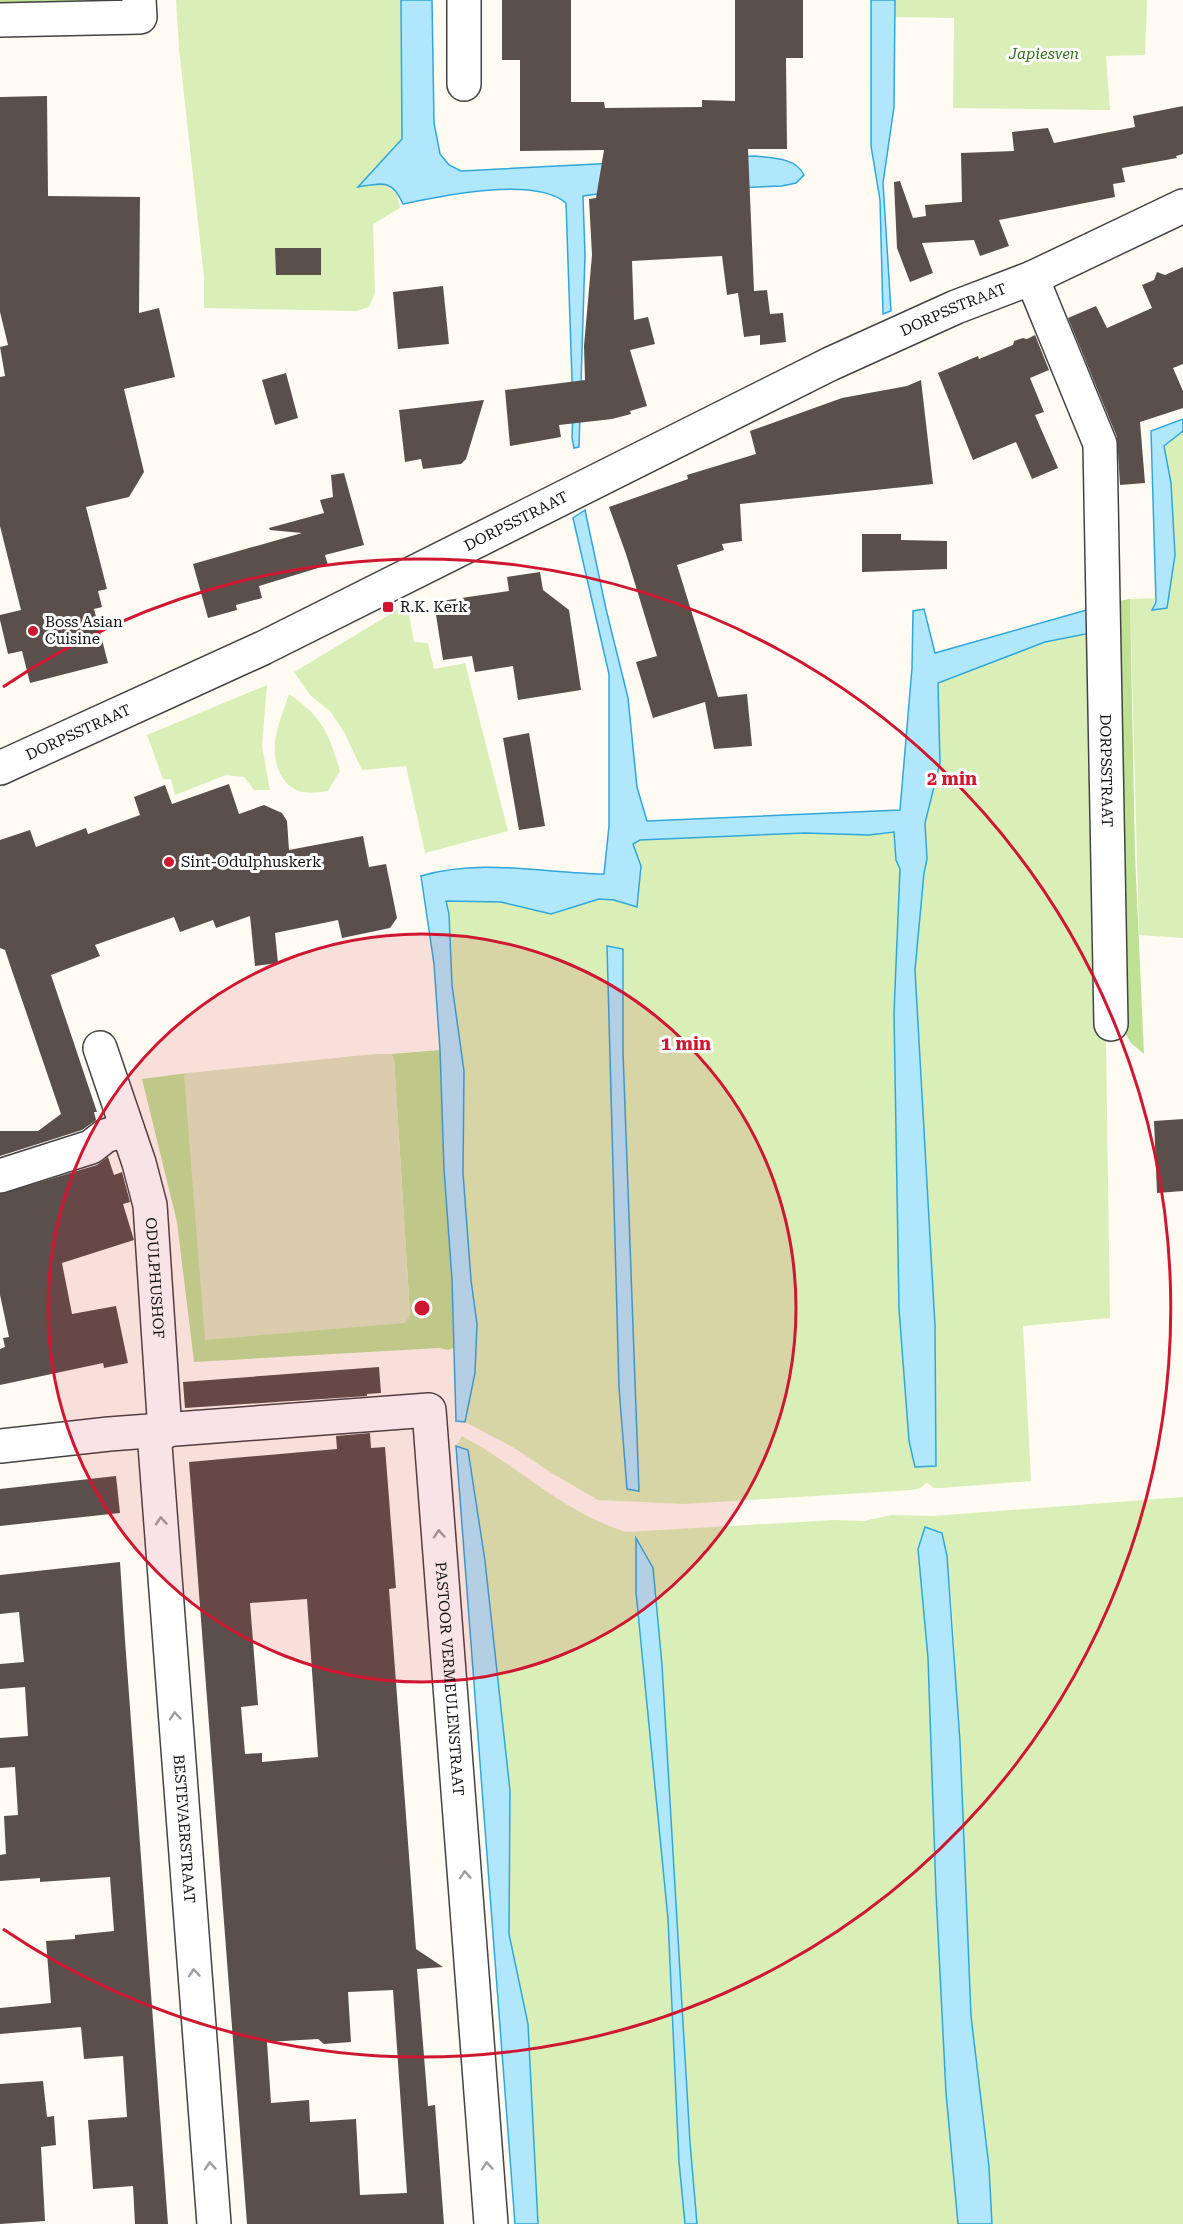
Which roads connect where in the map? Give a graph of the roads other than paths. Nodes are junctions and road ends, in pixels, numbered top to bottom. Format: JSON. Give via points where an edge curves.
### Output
{"nodes":[{"id":1,"x":140,"y":0,"type":"edge"},
{"id":2,"x":464,"y":0,"type":"edge"},
{"id":3,"x":0,"y":20,"type":"edge"},
{"id":4,"x":464,"y":84,"type":"dead end"},
{"id":5,"x":1183,"y":206,"type":"edge"},
{"id":6,"x":1032,"y":278,"type":"junction"},
{"id":7,"x":0,"y":768,"type":"edge"},
{"id":8,"x":1111,"y":1024,"type":"dead end"},
{"id":9,"x":100,"y":1048,"type":"dead end"},
{"id":10,"x":127,"y":1129,"type":"junction"},
{"id":11,"x":0,"y":1176,"type":"edge"},
{"id":12,"x":160,"y":1432,"type":"junction"},
{"id":13,"x":0,"y":1446,"type":"edge"},
{"id":14,"x":214,"y":2224,"type":"edge"},
{"id":15,"x":491,"y":2224,"type":"edge"}],
"edges":[{"from":1,"to":3,"type":"street","via":[[140,17]]},
{"from":2,"to":4,"type":"street"},
{"from":5,"to":6,"type":"street","name":"DORPSSTRAAT"},
{"from":6,"to":7,"type":"street","name":"DORPSSTRAAT","via":[[956,307],[830,364],[263,648]]},
{"from":6,"to":8,"type":"street","name":"DORPSSTRAAT","via":[[1100,444]]},
{"from":9,"to":10,"type":"street","name":"ODULPHUSHOF"},
{"from":10,"to":11,"type":"street","via":[[105,1136],[91,1147]]},
{"from":10,"to":12,"type":"street","name":"ODULPHUSHOF","via":[[150,1205]]},
{"from":12,"to":13,"type":"street"},
{"from":14,"to":12,"type":"street","name":"BESTEVAERSTRAAT","one_way":true},
{"from":15,"to":12,"type":"street","name":"PASTOOR VERMEULENSTRAAT","one_way":true,"via":[[429,1410]]}]}
